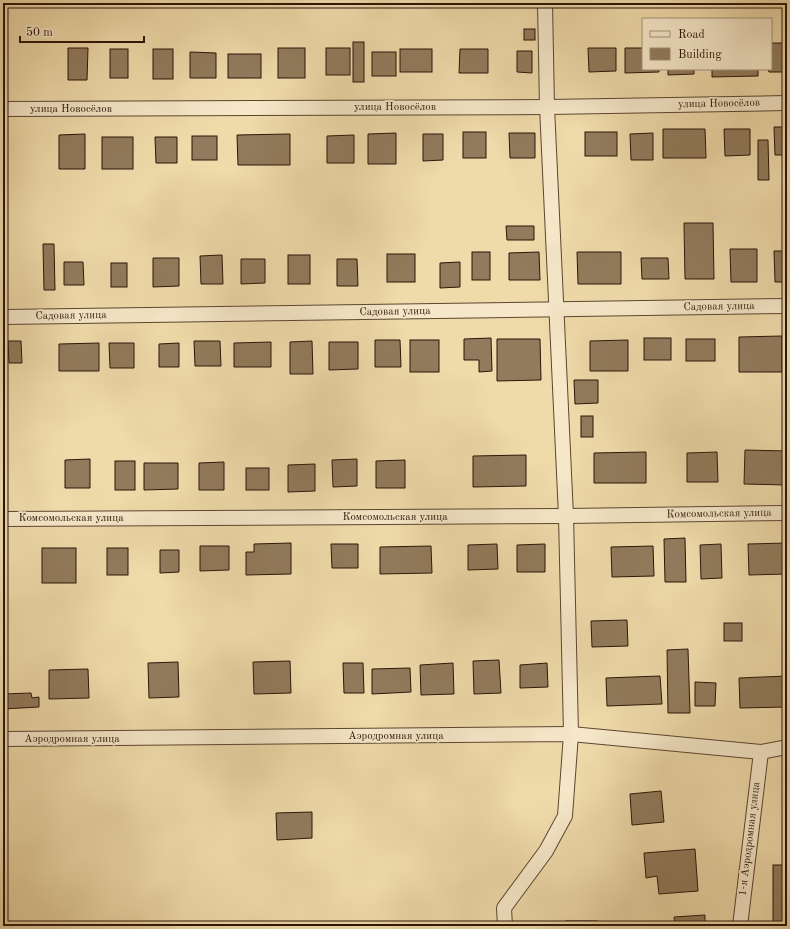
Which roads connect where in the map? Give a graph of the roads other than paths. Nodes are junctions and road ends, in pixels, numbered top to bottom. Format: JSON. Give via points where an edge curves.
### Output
{"nodes":[{"id":1,"x":545,"y":3,"type":"edge"},
{"id":2,"x":787,"y":103,"type":"edge"},
{"id":3,"x":548,"y":107,"type":"junction"},
{"id":4,"x":3,"y":109,"type":"edge"},
{"id":5,"x":787,"y":306,"type":"edge"},
{"id":6,"x":556,"y":310,"type":"junction"},
{"id":7,"x":3,"y":317,"type":"edge"},
{"id":8,"x":787,"y":513,"type":"edge"},
{"id":9,"x":566,"y":516,"type":"junction"},
{"id":10,"x":3,"y":519,"type":"edge"},
{"id":11,"x":571,"y":734,"type":"junction"},
{"id":12,"x":3,"y":739,"type":"edge"},
{"id":13,"x":787,"y":747,"type":"edge"},
{"id":14,"x":761,"y":752,"type":"junction"},
{"id":15,"x":505,"y":926,"type":"edge"},
{"id":16,"x":740,"y":926,"type":"edge"}],
"edges":[{"from":1,"to":3,"type":"street"},
{"from":2,"to":3,"type":"street","name":"улица Новосёлов"},
{"from":3,"to":4,"type":"street","name":"улица Новосёлов"},
{"from":3,"to":6,"type":"street"},
{"from":5,"to":6,"type":"street","name":"Садовая улица"},
{"from":6,"to":7,"type":"street","name":"Садовая улица"},
{"from":6,"to":9,"type":"street"},
{"from":8,"to":9,"type":"street","name":"Комсомольская улица"},
{"from":9,"to":10,"type":"street","name":"Комсомольская улица"},
{"from":9,"to":11,"type":"street"},
{"from":11,"to":12,"type":"street","name":"Аэродромная улица"},
{"from":11,"to":14,"type":"street","name":"Аэродромная улица"},
{"from":11,"to":15,"type":"street","via":[[565,816],[546,851],[504,908]]},
{"from":13,"to":14,"type":"street","name":"Аэродромная улица"},
{"from":14,"to":16,"type":"street","name":"1-я Аэродромная улица"}]}
